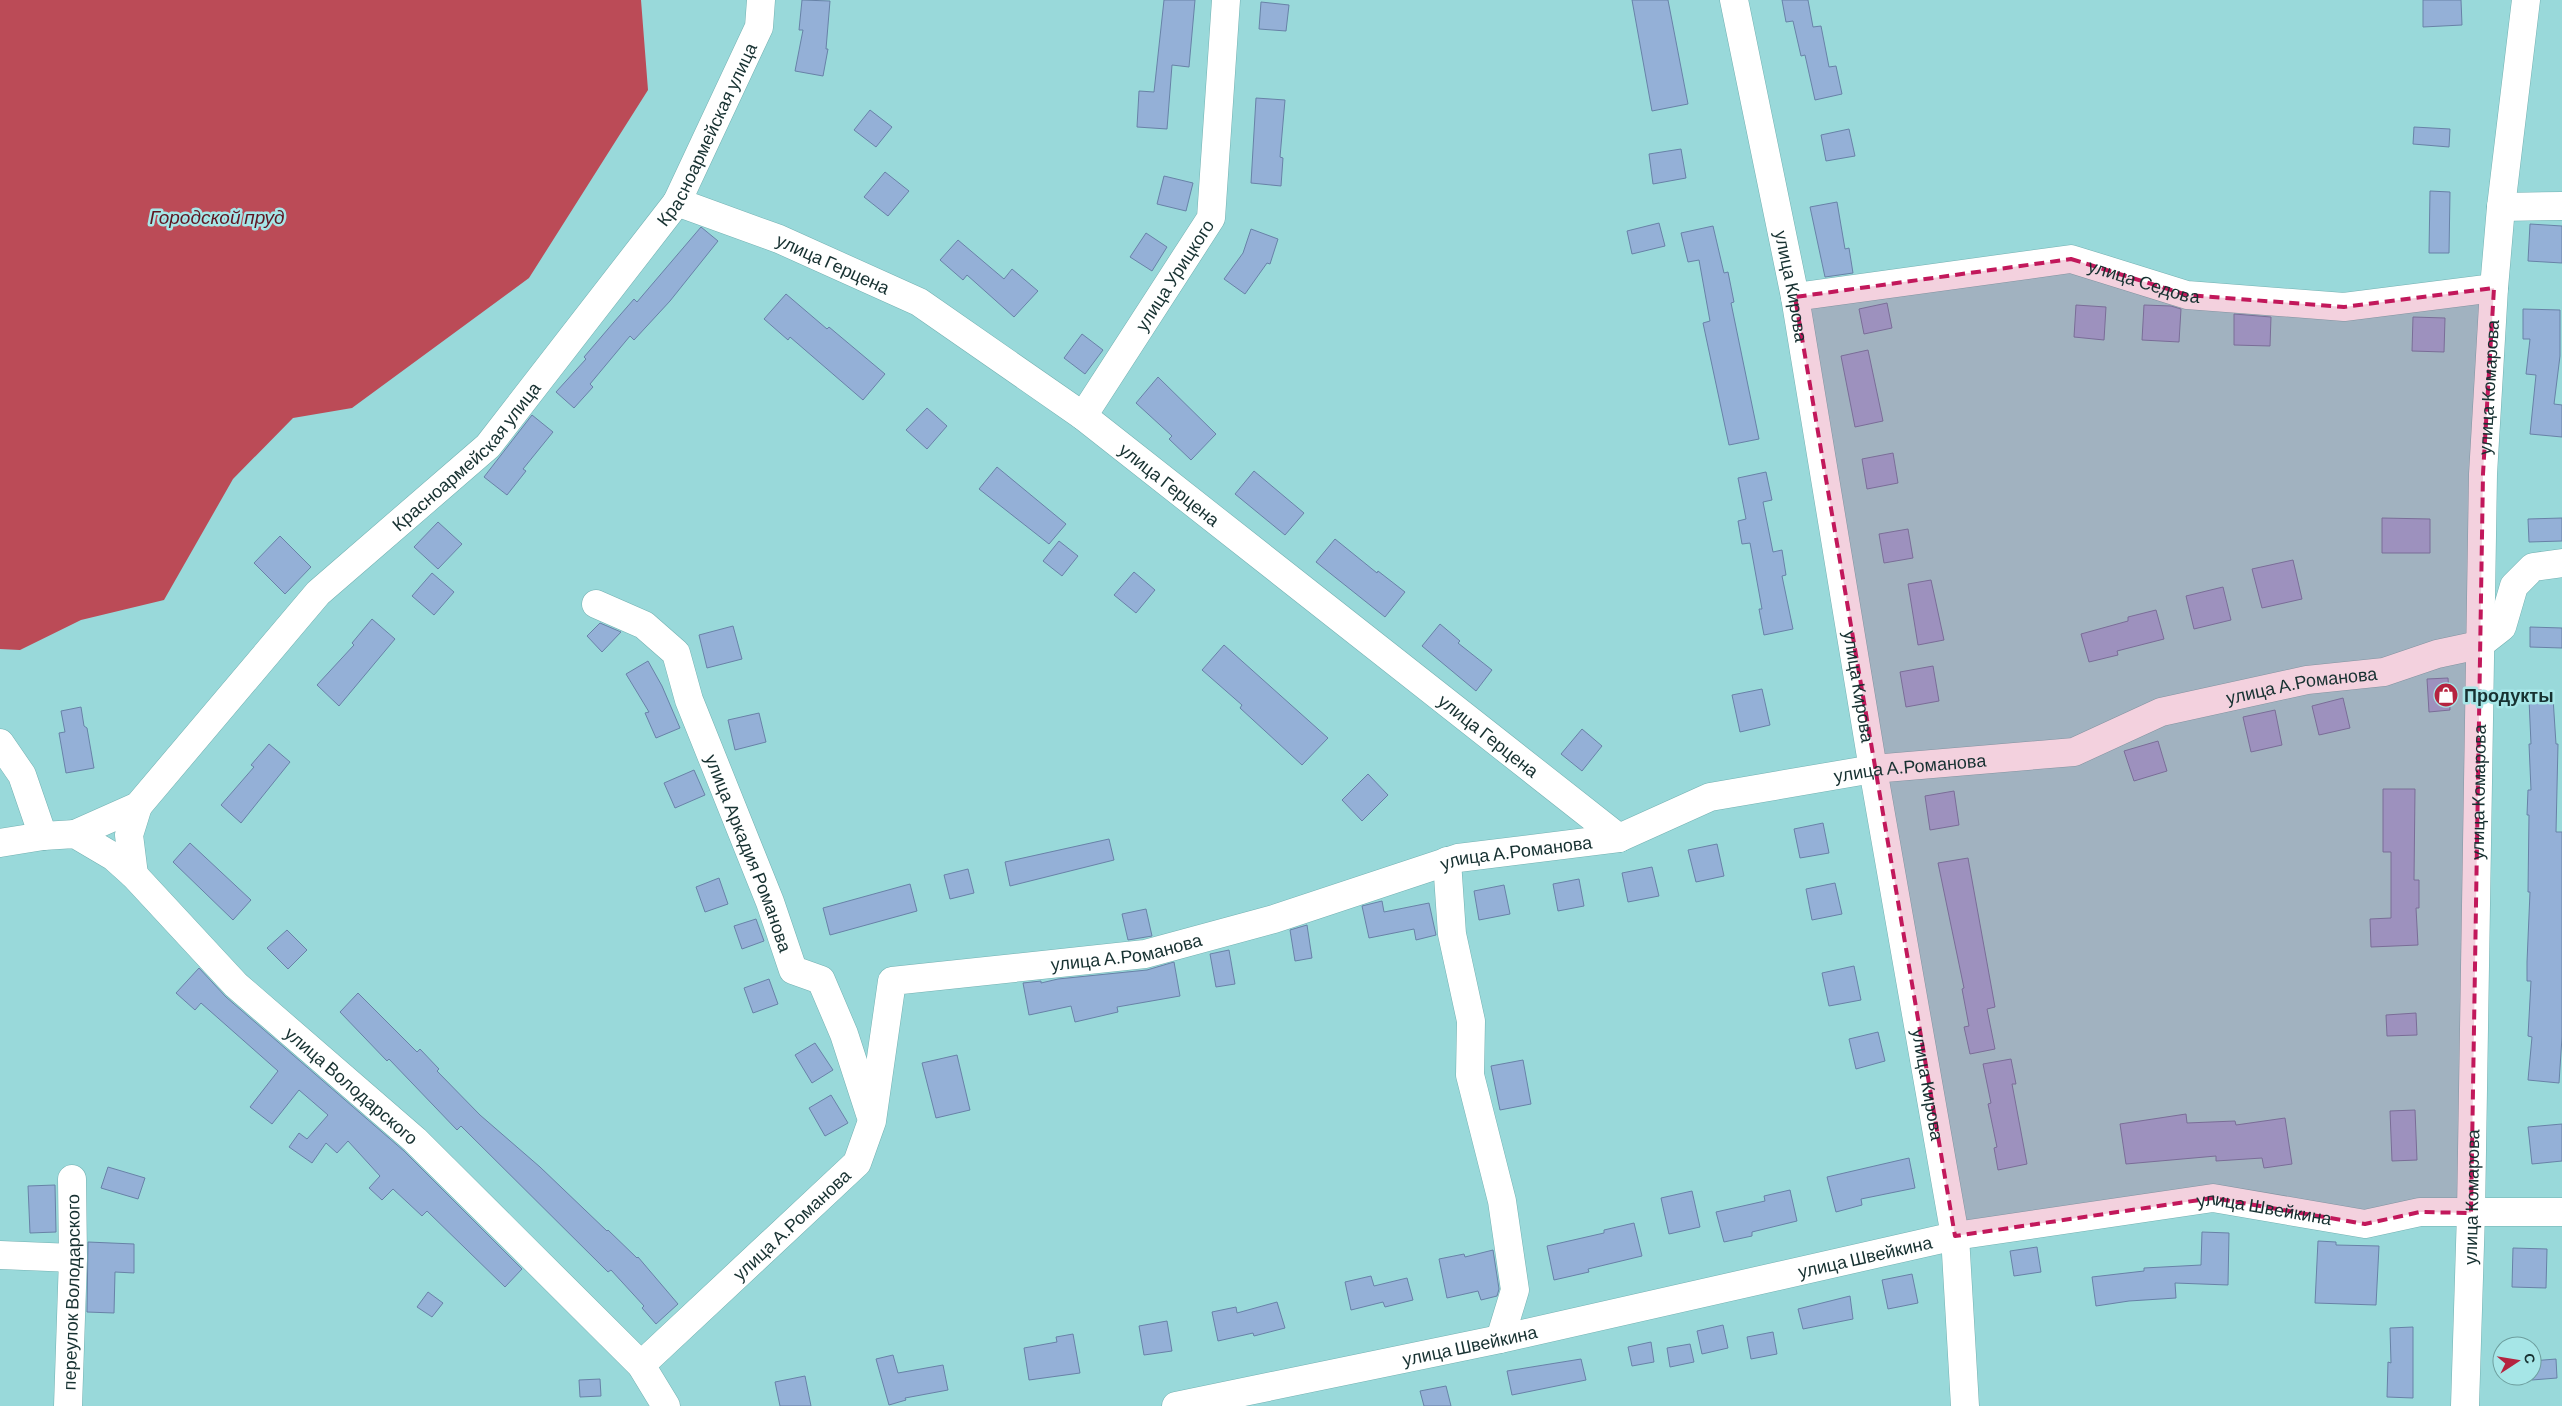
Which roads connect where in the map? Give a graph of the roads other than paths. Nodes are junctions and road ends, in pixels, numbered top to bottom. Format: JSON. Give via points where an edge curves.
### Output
{"nodes":[{"id":1,"x":761,"y":0,"type":"edge"},
{"id":2,"x":1226,"y":0,"type":"edge"},
{"id":3,"x":1734,"y":0,"type":"edge"},
{"id":4,"x":2526,"y":0,"type":"edge"},
{"id":5,"x":677,"y":202,"type":"junction"},
{"id":6,"x":2562,"y":206,"type":"edge"},
{"id":7,"x":2501,"y":207,"type":"junction"},
{"id":8,"x":2494,"y":288,"type":"junction"},
{"id":9,"x":1795,"y":297,"type":"junction"},
{"id":10,"x":1083,"y":416,"type":"junction"},
{"id":11,"x":2562,"y":563,"type":"edge"},
{"id":12,"x":596,"y":604,"type":"dead end"},
{"id":13,"x":2479,"y":645,"type":"junction"},
{"id":14,"x":0,"y":742,"type":"edge"},
{"id":15,"x":1873,"y":769,"type":"junction"},
{"id":16,"x":138,"y":806,"type":"junction"},
{"id":17,"x":75,"y":834,"type":"junction"},
{"id":18,"x":43,"y":836,"type":"junction"},
{"id":19,"x":1619,"y":838,"type":"junction"},
{"id":20,"x":0,"y":844,"type":"edge"},
{"id":21,"x":1447,"y":861,"type":"junction"},
{"id":22,"x":134,"y":875,"type":"junction"},
{"id":23,"x":872,"y":1120,"type":"junction"},
{"id":24,"x":72,"y":1179,"type":"dead end"},
{"id":25,"x":2562,"y":1212,"type":"edge"},
{"id":26,"x":2471,"y":1213,"type":"junction"},
{"id":27,"x":1955,"y":1236,"type":"junction"},
{"id":28,"x":0,"y":1255,"type":"edge"},
{"id":29,"x":72,"y":1258,"type":"junction"},
{"id":30,"x":1500,"y":1339,"type":"junction"},
{"id":31,"x":641,"y":1365,"type":"junction"},
{"id":32,"x":1191,"y":1404,"type":"edge"},
{"id":33,"x":68,"y":1406,"type":"edge"},
{"id":34,"x":666,"y":1406,"type":"edge"},
{"id":35,"x":1966,"y":1406,"type":"edge"},
{"id":36,"x":2465,"y":1406,"type":"edge"}],
"edges":[{"from":1,"to":5,"type":"street","name":"Красноармейская улица","via":[[759,26]]},
{"from":2,"to":10,"type":"street","name":"улица Урицкого","via":[[1210,218]]},
{"from":3,"to":9,"type":"street","name":"улица Кирова"},
{"from":4,"to":7,"type":"street","name":"улица Комарова"},
{"from":5,"to":10,"type":"street","name":"улица Герцена","via":[[779,239],[920,302]]},
{"from":5,"to":16,"type":"street","name":"Красноармейская улица","via":[[488,446],[318,593]]},
{"from":6,"to":7,"type":"street"},
{"from":7,"to":8,"type":"street","name":"улица Комарова"},
{"from":8,"to":9,"type":"street","name":"улица Седова","via":[[2344,307],[2187,295],[2071,259]]},
{"from":8,"to":13,"type":"street","name":"улица Комарова","via":[[2483,474]]},
{"from":9,"to":15,"type":"street","name":"улица Кирова"},
{"from":10,"to":19,"type":"street","name":"улица Герцена"},
{"from":11,"to":13,"type":"street","name":"улица А.Романова","via":[[2533,567],[2514,586],[2502,627]]},
{"from":12,"to":23,"type":"street","name":"улица Аркадия Романова","via":[[644,625],[676,653],[689,700],[770,902],[792,970],[822,980],[844,1034]]},
{"from":13,"to":15,"type":"street","name":"улица А.Романова","via":[[2437,654],[2384,672],[2306,680],[2161,712],[2074,752]]},
{"from":13,"to":26,"type":"street","name":"улица Комарова"},
{"from":14,"to":18,"type":"street","via":[[22,775]]},
{"from":15,"to":19,"type":"street","name":"улица А.Романова","via":[[1710,797]]},
{"from":15,"to":27,"type":"street","name":"улица Кирова"},
{"from":16,"to":17,"type":"street","name":"Красноармейская улица"},
{"from":16,"to":22,"type":"street","via":[[129,835]]},
{"from":17,"to":18,"type":"street"},
{"from":17,"to":22,"type":"street","name":"улица Володарского","via":[[114,857]]},
{"from":18,"to":20,"type":"street"},
{"from":19,"to":21,"type":"street","name":"улица А.Романова"},
{"from":21,"to":23,"type":"street","name":"улица А.Романова","via":[[1274,919],[1145,954],[892,981]]},
{"from":21,"to":30,"type":"street","via":[[1452,934],[1471,1022],[1470,1075],[1502,1201],[1514,1274],[1515,1290]]},
{"from":22,"to":31,"type":"street","name":"улица Володарского","via":[[236,985],[415,1140]]},
{"from":23,"to":31,"type":"street","name":"улица А.Романова","via":[[857,1162]]},
{"from":24,"to":29,"type":"street","name":"переулок Володарского"},
{"from":25,"to":26,"type":"street","name":"улица Швейкина"},
{"from":26,"to":27,"type":"street","name":"улица Швейкина","via":[[2420,1212],[2365,1224],[2213,1198]]},
{"from":26,"to":36,"type":"street","name":"улица Комарова"},
{"from":27,"to":30,"type":"street","name":"улица Швейкина"},
{"from":27,"to":35,"type":"street","name":"улица Кирова"},
{"from":28,"to":29,"type":"street"},
{"from":29,"to":33,"type":"street","name":"переулок Володарского"},
{"from":30,"to":32,"type":"street","name":"улица Швейкина"},
{"from":31,"to":34,"type":"street","name":"улица Володарского"}]}
